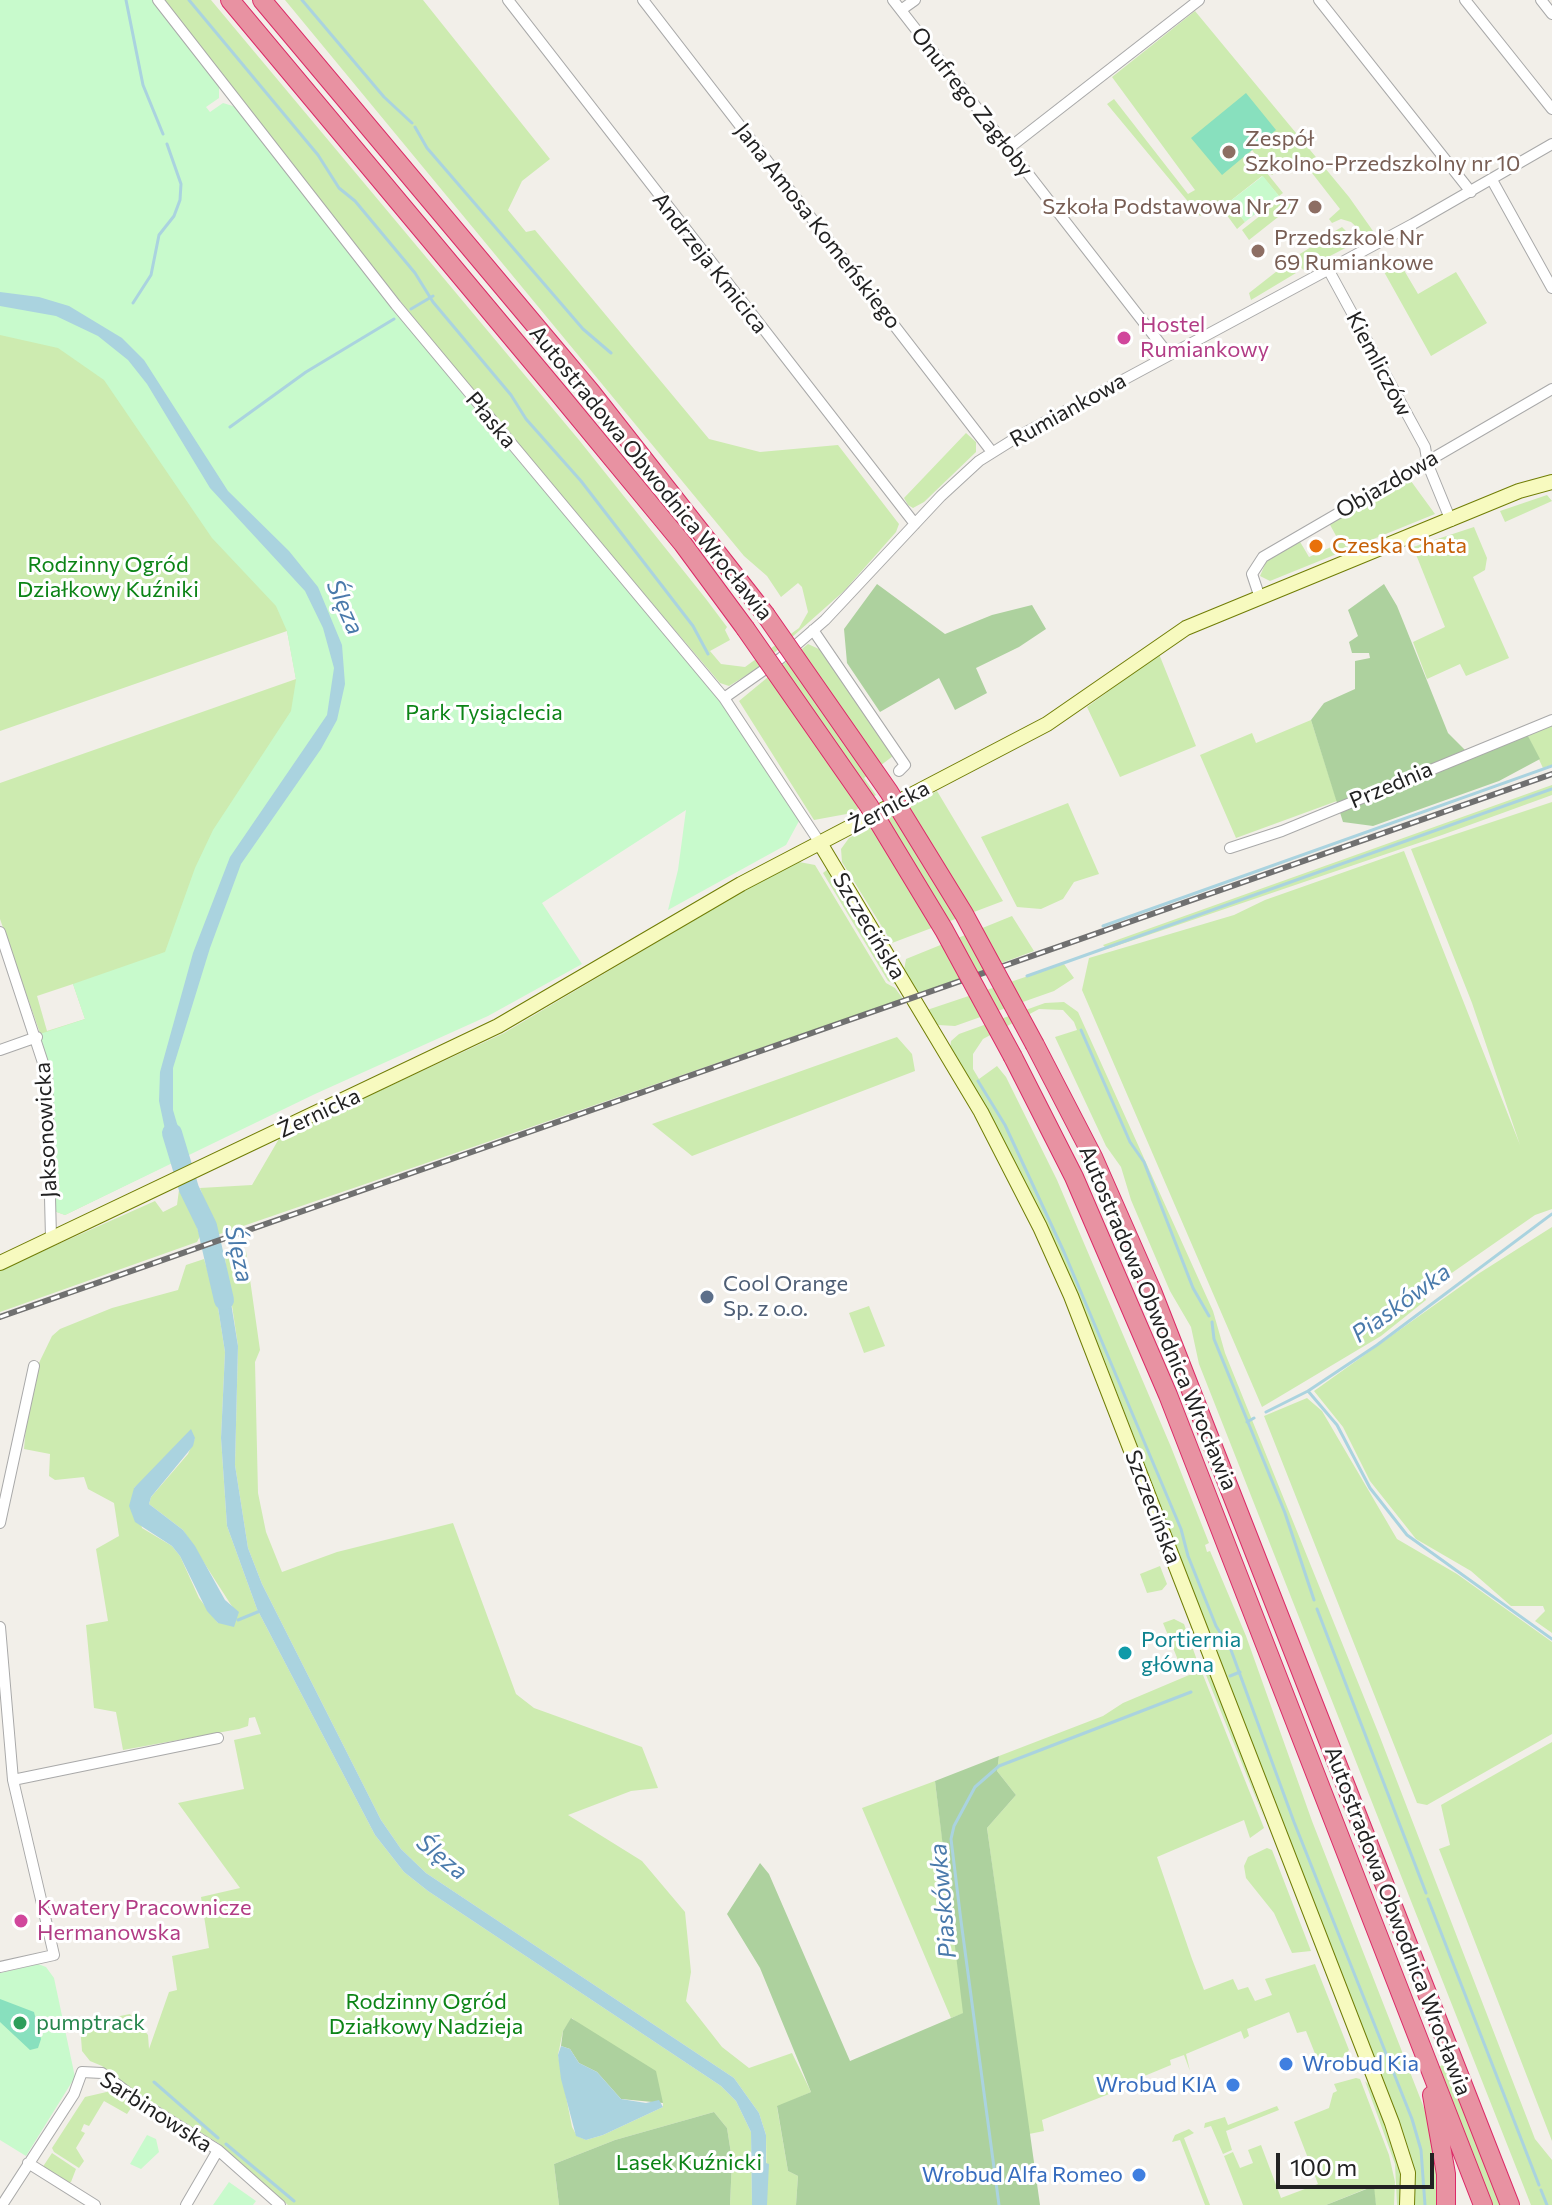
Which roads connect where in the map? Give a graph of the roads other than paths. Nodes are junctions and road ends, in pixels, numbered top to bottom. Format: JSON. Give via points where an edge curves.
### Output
{"nodes":[{"id":1,"x":158,"y":0,"type":"edge"},
{"id":2,"x":230,"y":0,"type":"edge"},
{"id":3,"x":262,"y":0,"type":"edge"},
{"id":4,"x":508,"y":0,"type":"edge"},
{"id":5,"x":643,"y":0,"type":"edge"},
{"id":6,"x":893,"y":0,"type":"edge"},
{"id":7,"x":915,"y":0,"type":"edge"},
{"id":8,"x":1199,"y":0,"type":"edge"},
{"id":9,"x":1319,"y":0,"type":"edge"},
{"id":10,"x":1465,"y":0,"type":"edge"},
{"id":11,"x":1541,"y":0,"type":"edge"},
{"id":12,"x":901,"y":10,"type":"junction"},
{"id":13,"x":1552,"y":14,"type":"edge"},
{"id":14,"x":1552,"y":109,"type":"edge"},
{"id":15,"x":1552,"y":144,"type":"edge"},
{"id":16,"x":1009,"y":148,"type":"junction"},
{"id":17,"x":1492,"y":180,"type":"junction"},
{"id":18,"x":1471,"y":192,"type":"junction"},
{"id":19,"x":1328,"y":269,"type":"junction"},
{"id":20,"x":1552,"y":288,"type":"edge"},
{"id":21,"x":1169,"y":355,"type":"junction"},
{"id":22,"x":1552,"y":389,"type":"edge"},
{"id":23,"x":992,"y":452,"type":"junction"},
{"id":24,"x":1428,"y":461,"type":"junction"},
{"id":25,"x":1552,"y":482,"type":"edge"},
{"id":26,"x":1451,"y":521,"type":"junction"},
{"id":27,"x":915,"y":524,"type":"junction"},
{"id":28,"x":1260,"y":598,"type":"junction"},
{"id":29,"x":813,"y":630,"type":"junction"},
{"id":30,"x":724,"y":698,"type":"junction"},
{"id":31,"x":1552,"y":720,"type":"edge"},
{"id":32,"x":902,"y":768,"type":"dead end"},
{"id":33,"x":820,"y":843,"type":"junction"},
{"id":34,"x":1230,"y":848,"type":"dead end"},
{"id":35,"x":0,"y":932,"type":"edge"},
{"id":36,"x":37,"y":1037,"type":"junction"},
{"id":37,"x":0,"y":1050,"type":"edge"},
{"id":38,"x":51,"y":1238,"type":"junction"},
{"id":39,"x":0,"y":1263,"type":"edge"},
{"id":40,"x":34,"y":1366,"type":"dead end"},
{"id":41,"x":0,"y":1523,"type":"edge"},
{"id":42,"x":0,"y":1627,"type":"edge"},
{"id":43,"x":218,"y":1738,"type":"dead end"},
{"id":44,"x":4,"y":1743,"type":"edge"},
{"id":45,"x":13,"y":1780,"type":"junction"},
{"id":46,"x":0,"y":1967,"type":"edge"},
{"id":47,"x":1426,"y":2060,"type":"junction"},
{"id":48,"x":1484,"y":2136,"type":"junction"},
{"id":49,"x":218,"y":2150,"type":"junction"},
{"id":50,"x":28,"y":2163,"type":"junction"},
{"id":51,"x":2,"y":2205,"type":"edge"},
{"id":52,"x":95,"y":2205,"type":"edge"},
{"id":53,"x":186,"y":2205,"type":"edge"},
{"id":54,"x":280,"y":2205,"type":"edge"},
{"id":55,"x":1407,"y":2205,"type":"edge"},
{"id":56,"x":1446,"y":2205,"type":"edge"},
{"id":57,"x":1483,"y":2205,"type":"edge"},
{"id":58,"x":1510,"y":2205,"type":"edge"},
{"id":59,"x":1517,"y":2205,"type":"edge"}],
"edges":[{"from":1,"to":30,"type":"street","name":"Płaska","via":[[405,315]]},
{"from":2,"to":47,"type":"highway","name":"Autostradowa Obwodnica Wrocławia","bridge":true,"via":[[645,498],[745,628],[869,806],[944,930],[1074,1177],[1123,1285]]},
{"from":3,"to":48,"type":"highway","name":"Autostradowa Obwodnica Wrocławia","bridge":true,"via":[[591,392],[765,614],[897,805],[964,914],[1093,1157],[1157,1304]]},
{"from":4,"to":27,"type":"street","name":"Andrzeja Kmicica"},
{"from":5,"to":23,"type":"street","name":"Jana Amosa Komeńskiego"},
{"from":6,"to":12,"type":"street","name":"Onufrego Zagłoby"},
{"from":7,"to":12,"type":"street"},
{"from":8,"to":16,"type":"street"},
{"from":9,"to":18,"type":"street"},
{"from":10,"to":14,"type":"street"},
{"from":11,"to":13,"type":"street"},
{"from":12,"to":16,"type":"street","name":"Onufrego Zagłoby"},
{"from":15,"to":17,"type":"street","name":"Rumiankowa"},
{"from":16,"to":21,"type":"street","name":"Onufrego Zagłoby"},
{"from":17,"to":18,"type":"street","name":"Rumiankowa"},
{"from":17,"to":20,"type":"street"},
{"from":18,"to":19,"type":"street","name":"Rumiankowa"},
{"from":19,"to":21,"type":"street","name":"Rumiankowa"},
{"from":19,"to":24,"type":"street","name":"Kiemliczów"},
{"from":21,"to":23,"type":"street","name":"Rumiankowa"},
{"from":22,"to":24,"type":"street","name":"Objazdowa"},
{"from":23,"to":27,"type":"street","name":"Rumiankowa"},
{"from":24,"to":26,"type":"street","name":"Kiemliczów"},
{"from":24,"to":28,"type":"street","name":"Objazdowa","via":[[1259,560],[1252,574]]},
{"from":25,"to":26,"type":"street","name":"Żernicka"},
{"from":26,"to":28,"type":"street","name":"Żernicka"},
{"from":27,"to":29,"type":"street","name":"Rumiankowa"},
{"from":28,"to":33,"type":"street","name":"Żernicka","via":[[1186,628],[1047,724]]},
{"from":29,"to":30,"type":"street","name":"Rumiankowa"},
{"from":29,"to":32,"type":"street"},
{"from":30,"to":33,"type":"street","name":"Płaska"},
{"from":31,"to":34,"type":"street","name":"Przednia"},
{"from":33,"to":38,"type":"street","name":"Żernicka","via":[[498,1026]]},
{"from":33,"to":55,"type":"street","name":"Szczecińska","via":[[988,1124],[1071,1296],[1392,2123],[1405,2160]]},
{"from":35,"to":36,"type":"street","name":"Jaksonowicka"},
{"from":36,"to":37,"type":"street"},
{"from":36,"to":38,"type":"street","name":"Jaksonowicka","via":[[49,1094]]},
{"from":38,"to":39,"type":"street"},
{"from":40,"to":41,"type":"street"},
{"from":42,"to":44,"type":"street"},
{"from":43,"to":45,"type":"street"},
{"from":44,"to":45,"type":"street"},
{"from":45,"to":46,"type":"street","via":[[54,1955]]},
{"from":47,"to":56,"type":"highway","via":[[1446,2174]]},
{"from":47,"to":57,"type":"highway","name":"Autostradowa Obwodnica Wrocławia"},
{"from":48,"to":58,"type":"highway","name":"Autostradowa Obwodnica Wrocławia"},
{"from":48,"to":59,"type":"highway"},
{"from":49,"to":50,"type":"street","name":"Sarbinowska","via":[[102,2073],[82,2072],[74,2094]]},
{"from":49,"to":53,"type":"street","name":"Sarbinowska"},
{"from":49,"to":54,"type":"street"},
{"from":50,"to":51,"type":"street"},
{"from":50,"to":52,"type":"street"}]}
